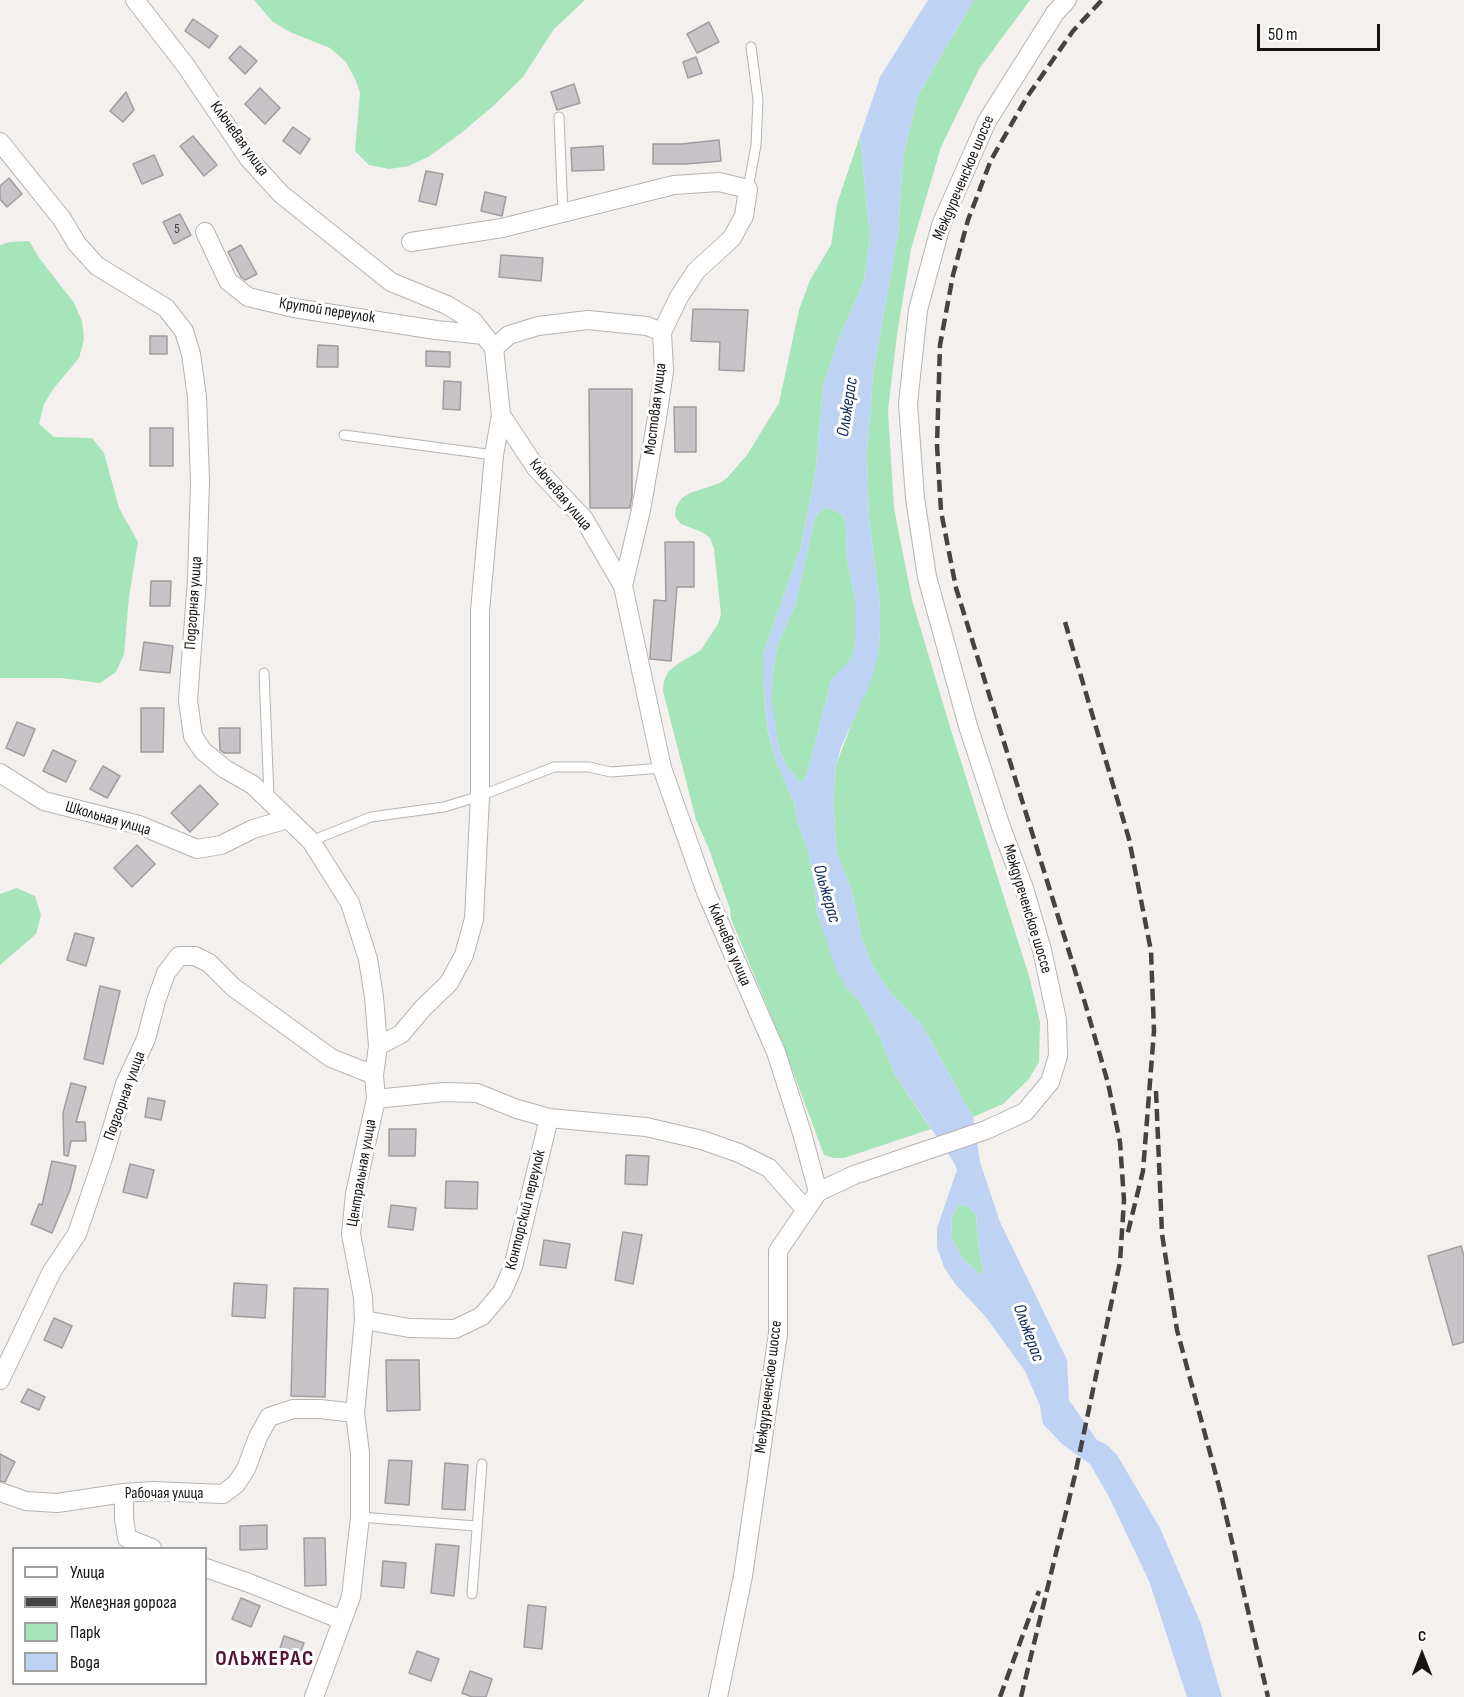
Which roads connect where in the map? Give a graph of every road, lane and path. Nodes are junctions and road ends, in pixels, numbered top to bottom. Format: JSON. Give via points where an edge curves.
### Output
{"nodes":[{"id":1,"x":135,"y":0,"type":"edge"},
{"id":2,"x":1066,"y":0,"type":"edge"},
{"id":3,"x":750,"y":47,"type":"dead end"},
{"id":4,"x":559,"y":117,"type":"dead end"},
{"id":5,"x":0,"y":142,"type":"edge"},
{"id":6,"x":748,"y":189,"type":"junction"},
{"id":7,"x":563,"y":213,"type":"junction"},
{"id":8,"x":205,"y":232,"type":"dead end"},
{"id":9,"x":411,"y":242,"type":"dead end"},
{"id":10,"x":662,"y":332,"type":"junction"},
{"id":11,"x":489,"y":341,"type":"junction"},
{"id":12,"x":501,"y":415,"type":"junction"},
{"id":13,"x":344,"y":435,"type":"dead end"},
{"id":14,"x":494,"y":455,"type":"junction"},
{"id":15,"x":623,"y":586,"type":"junction"},
{"id":16,"x":264,"y":673,"type":"dead end"},
{"id":17,"x":662,"y":768,"type":"junction"},
{"id":18,"x":0,"y":773,"type":"edge"},
{"id":19,"x":480,"y":796,"type":"junction"},
{"id":20,"x":269,"y":800,"type":"junction"},
{"id":21,"x":288,"y":819,"type":"junction"},
{"id":22,"x":311,"y":841,"type":"junction"},
{"id":23,"x":378,"y":1046,"type":"junction"},
{"id":24,"x":374,"y":1075,"type":"junction"},
{"id":25,"x":376,"y":1099,"type":"junction"},
{"id":26,"x":549,"y":1118,"type":"junction"},
{"id":27,"x":818,"y":1192,"type":"junction"},
{"id":28,"x":805,"y":1209,"type":"junction"},
{"id":29,"x":364,"y":1320,"type":"junction"},
{"id":30,"x":0,"y":1380,"type":"edge"},
{"id":31,"x":355,"y":1413,"type":"junction"},
{"id":32,"x":482,"y":1464,"type":"dead end"},
{"id":33,"x":0,"y":1492,"type":"edge"},
{"id":34,"x":124,"y":1493,"type":"junction"},
{"id":35,"x":360,"y":1517,"type":"junction"},
{"id":36,"x":476,"y":1527,"type":"junction"},
{"id":37,"x":150,"y":1547,"type":"edge"},
{"id":38,"x":207,"y":1568,"type":"edge"},
{"id":39,"x":472,"y":1594,"type":"dead end"},
{"id":40,"x":342,"y":1620,"type":"junction"},
{"id":41,"x":314,"y":1697,"type":"edge"},
{"id":42,"x":718,"y":1697,"type":"edge"}],
"edges":[{"from":1,"to":11,"type":"street","name":"Ключевая улица","via":[[249,159],[281,194],[391,282],[447,305],[473,321]]},
{"from":2,"to":27,"type":"street","name":"Междуреченское шоссе","via":[[987,121],[940,225],[918,310],[908,404],[915,498],[927,576],[968,726],[1042,950],[1057,1020],[1058,1056],[1050,1082],[1025,1112],[986,1130],[854,1174]]},
{"from":3,"to":6,"type":"lane","via":[[758,100],[756,145]]},
{"from":4,"to":7,"type":"lane"},
{"from":5,"to":20,"type":"street","name":"Подгорная улица","via":[[97,266],[165,308],[184,331],[197,397],[200,481],[188,700],[193,736],[203,751]]},
{"from":6,"to":7,"type":"street","via":[[719,182],[674,184]]},
{"from":6,"to":10,"type":"street","via":[[744,216],[732,238],[696,271]]},
{"from":7,"to":9,"type":"street","via":[[502,228]]},
{"from":8,"to":11,"type":"street","name":"Крутой переулок","via":[[228,281],[248,297]]},
{"from":10,"to":11,"type":"street","via":[[647,326],[588,320],[529,329]]},
{"from":10,"to":15,"type":"street","name":"Мостовая улица","via":[[664,371],[657,418]]},
{"from":11,"to":12,"type":"street","name":"Ключевая улица"},
{"from":12,"to":14,"type":"street"},
{"from":12,"to":15,"type":"street","name":"Ключевая улица","via":[[536,468],[584,519]]},
{"from":13,"to":14,"type":"lane"},
{"from":14,"to":19,"type":"street","via":[[480,611]]},
{"from":15,"to":17,"type":"street","name":"Ключевая улица"},
{"from":16,"to":20,"type":"lane"},
{"from":17,"to":19,"type":"lane","via":[[611,772],[555,766]]},
{"from":17,"to":27,"type":"street","name":"Ключевая улица","via":[[706,892],[776,1052]]},
{"from":18,"to":21,"type":"street","name":"Школьная улица","via":[[44,801],[139,825],[197,849],[221,845],[253,829]]},
{"from":19,"to":22,"type":"lane","via":[[444,807],[371,817]]},
{"from":19,"to":23,"type":"street","via":[[474,920],[464,955],[448,983],[401,1034]]},
{"from":20,"to":21,"type":"street","name":"Подгорная улица"},
{"from":21,"to":22,"type":"street","name":"Подгорная улица"},
{"from":22,"to":23,"type":"street","name":"Подгорная улица","via":[[350,903],[368,959]]},
{"from":23,"to":24,"type":"street","name":"Подгорная улица"},
{"from":24,"to":25,"type":"street","name":"Подгорная улица"},
{"from":24,"to":30,"type":"street","name":"Подгорная улица","via":[[331,1058],[233,987],[209,963],[195,956],[179,956],[159,991],[146,1039],[125,1084],[77,1234],[52,1271]]},
{"from":25,"to":26,"type":"street","name":"Центральная улица","via":[[477,1093]]},
{"from":25,"to":29,"type":"street","name":"Центральная улица","via":[[355,1194],[351,1234]]},
{"from":26,"to":28,"type":"street","name":"Центральная улица","via":[[646,1127],[739,1153],[769,1168]]},
{"from":26,"to":29,"type":"street","name":"Конторский переулок","via":[[513,1267],[502,1292],[482,1316],[455,1329],[409,1328]]},
{"from":27,"to":28,"type":"street","name":"Междуреченское шоссе"},
{"from":28,"to":42,"type":"street","name":"Междуреченское шоссе","via":[[778,1251],[778,1334],[743,1576]]},
{"from":29,"to":31,"type":"street","name":"Центральная улица"},
{"from":31,"to":34,"type":"street","name":"Рабочая улица","via":[[293,1409],[269,1417],[246,1469],[223,1494]]},
{"from":31,"to":35,"type":"street","name":"Центральная улица","via":[[360,1453]]},
{"from":32,"to":36,"type":"lane"},
{"from":33,"to":34,"type":"street","name":"Рабочая улица","via":[[26,1501],[57,1503]]},
{"from":34,"to":37,"type":"street","via":[[127,1538]]},
{"from":35,"to":36,"type":"lane"},
{"from":35,"to":40,"type":"street","name":"Центральная улица","via":[[351,1597]]},
{"from":36,"to":39,"type":"lane"},
{"from":38,"to":40,"type":"street"},
{"from":40,"to":41,"type":"street","name":"Центральная улица"}]}
